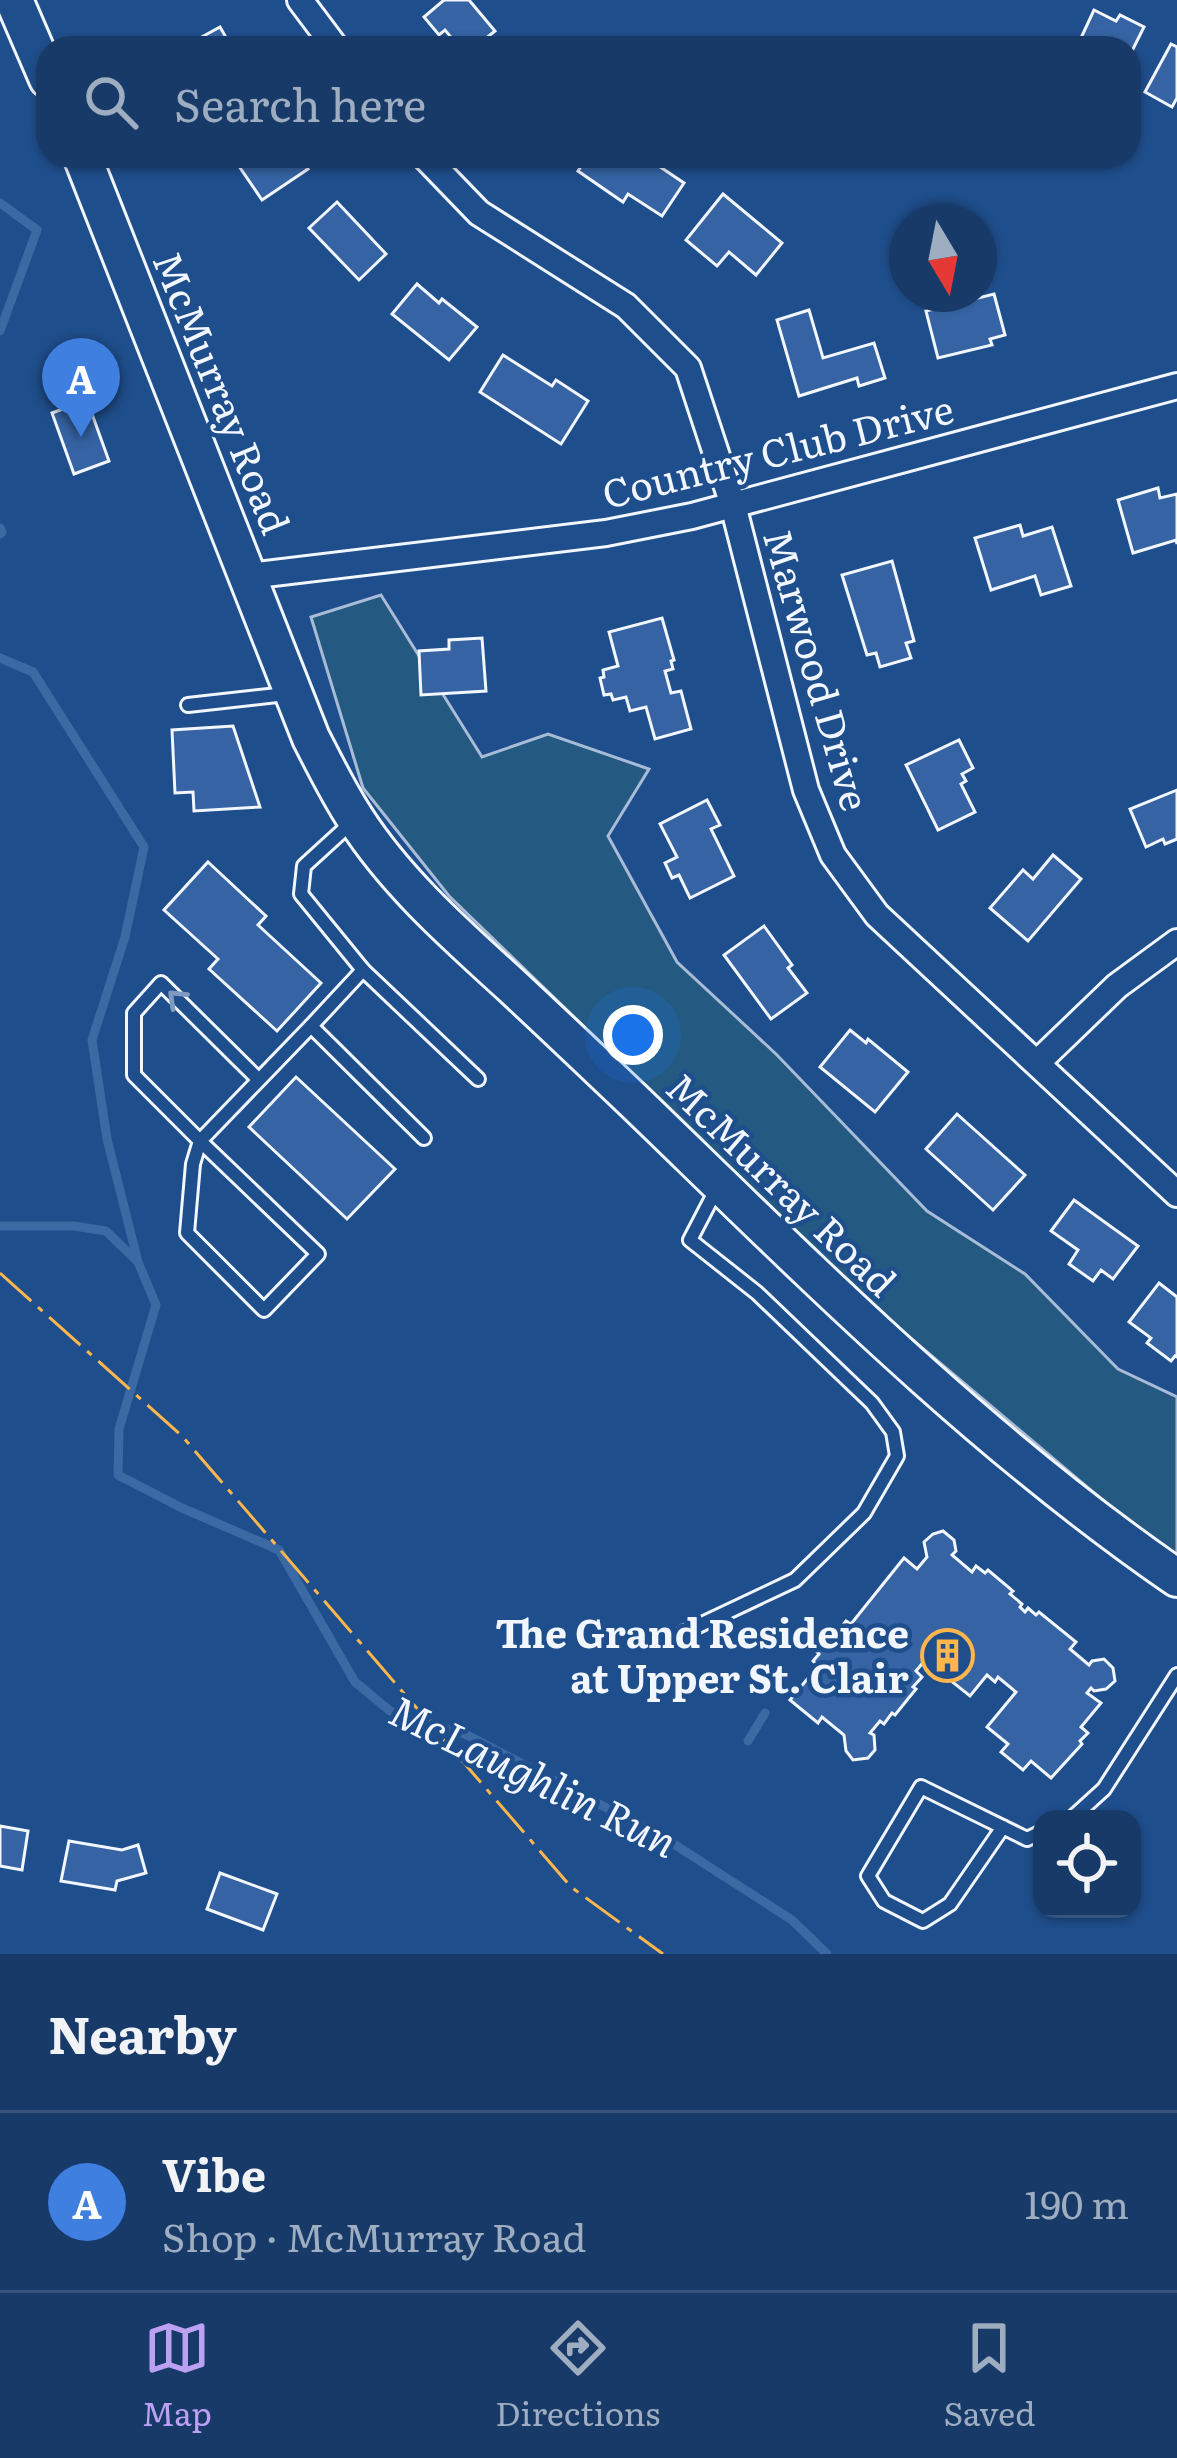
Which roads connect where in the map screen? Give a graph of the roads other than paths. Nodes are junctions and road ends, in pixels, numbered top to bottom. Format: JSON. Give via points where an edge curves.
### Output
{"nodes":[{"id":1,"x":14,"y":0,"type":"edge"},
{"id":2,"x":300,"y":0,"type":"edge"},
{"id":3,"x":327,"y":36,"type":"edge"},
{"id":4,"x":36,"y":51,"type":"edge"},
{"id":5,"x":87,"y":168,"type":"edge"},
{"id":6,"x":436,"y":168,"type":"edge"},
{"id":7,"x":1177,"y":386,"type":"edge"},
{"id":8,"x":733,"y":505,"type":"junction"},
{"id":9,"x":249,"y":576,"type":"junction"},
{"id":10,"x":293,"y":693,"type":"junction"},
{"id":11,"x":188,"y":705,"type":"dead end"},
{"id":12,"x":355,"y":819,"type":"junction"},
{"id":13,"x":1177,"y":942,"type":"edge"},
{"id":14,"x":363,"y":970,"type":"junction"},
{"id":15,"x":311,"y":1026,"type":"junction"},
{"id":16,"x":1038,"y":1062,"type":"junction"},
{"id":17,"x":478,"y":1079,"type":"dead end"},
{"id":18,"x":259,"y":1080,"type":"junction"},
{"id":19,"x":424,"y":1138,"type":"dead end"},
{"id":20,"x":200,"y":1141,"type":"junction"},
{"id":21,"x":720,"y":1184,"type":"junction"},
{"id":22,"x":1177,"y":1193,"type":"edge"},
{"id":23,"x":1177,"y":1578,"type":"edge"},
{"id":24,"x":682,"y":1634,"type":"dead end"},
{"id":25,"x":1177,"y":1675,"type":"edge"},
{"id":26,"x":1081,"y":1810,"type":"edge"},
{"id":27,"x":1003,"y":1827,"type":"junction"},
{"id":28,"x":1033,"y":1836,"type":"edge"}],
"edges":[{"from":1,"to":4,"type":"main road"},
{"from":2,"to":3,"type":"street"},
{"from":5,"to":9,"type":"main road","name":"McMurray Road"},
{"from":6,"to":8,"type":"street","name":"Marwood Drive","via":[[479,213],[626,307],[688,368]]},
{"from":7,"to":8,"type":"street","name":"Country Club Drive"},
{"from":8,"to":9,"type":"street","name":"Country Club Drive","via":[[606,533]]},
{"from":8,"to":16,"type":"street","name":"Marwood Drive","via":[[806,790],[833,855],[877,915]]},
{"from":9,"to":10,"type":"main road","name":"McMurray Road"},
{"from":10,"to":11,"type":"lane"},
{"from":10,"to":12,"type":"main road","name":"McMurray Road"},
{"from":12,"to":14,"type":"lane","via":[[304,866],[302,894]]},
{"from":12,"to":21,"type":"main road","name":"McMurray Road","via":[[410,889]]},
{"from":13,"to":16,"type":"street"},
{"from":14,"to":15,"type":"lane"},
{"from":14,"to":17,"type":"lane"},
{"from":15,"to":18,"type":"lane"},
{"from":15,"to":19,"type":"lane"},
{"from":16,"to":22,"type":"street","name":"Marwood Drive"},
{"from":18,"to":20,"type":"lane"},
{"from":18,"to":20,"type":"lane","one_way":true,"via":[[161,983],[134,1013],[134,1075]]},
{"from":20,"to":20,"type":"lane","via":[[318,1254],[264,1310],[187,1232]]},
{"from":21,"to":23,"type":"main road","name":"McMurray Road","via":[[958,1408]]},
{"from":21,"to":24,"type":"lane","via":[[690,1240],[872,1402],[893,1432],[897,1456],[864,1513],[795,1580]]},
{"from":25,"to":26,"type":"lane","via":[[1104,1789]]},
{"from":27,"to":27,"type":"lane","via":[[921,1787],[868,1876],[884,1901],[922,1922],[950,1904]]},
{"from":27,"to":28,"type":"lane"}]}
